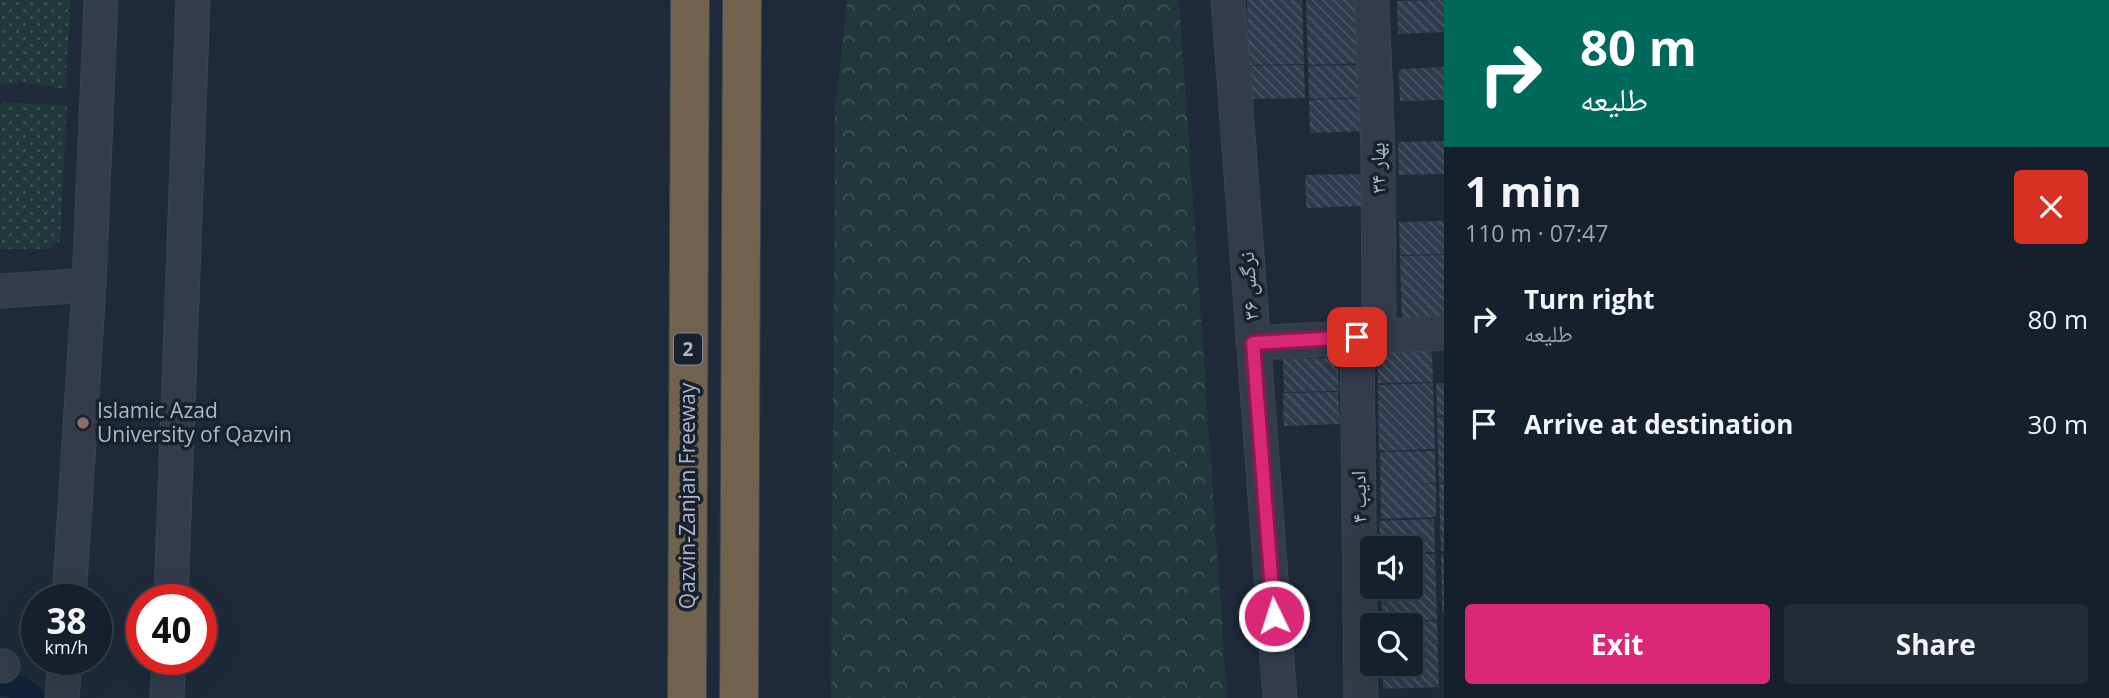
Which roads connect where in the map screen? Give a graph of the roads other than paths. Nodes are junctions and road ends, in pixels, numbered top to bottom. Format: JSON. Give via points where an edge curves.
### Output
{"nodes":[{"id":1,"x":101,"y":0,"type":"edge"},
{"id":2,"x":193,"y":0,"type":"edge"},
{"id":3,"x":690,"y":0,"type":"edge"},
{"id":4,"x":742,"y":0,"type":"edge"},
{"id":5,"x":1228,"y":0,"type":"edge"},
{"id":6,"x":1371,"y":0,"type":"edge"},
{"id":7,"x":89,"y":285,"type":"junction"},
{"id":8,"x":0,"y":291,"type":"edge"},
{"id":9,"x":1444,"y":333,"type":"edge"},
{"id":10,"x":1368,"y":337,"type":"junction"},
{"id":11,"x":1253,"y":343,"type":"junction"},
{"id":12,"x":70,"y":584,"type":"edge"},
{"id":13,"x":172,"y":584,"type":"edge"},
{"id":14,"x":64,"y":675,"type":"edge"},
{"id":15,"x":168,"y":675,"type":"edge"},
{"id":16,"x":62,"y":698,"type":"edge"},
{"id":17,"x":167,"y":698,"type":"edge"},
{"id":18,"x":687,"y":698,"type":"edge"},
{"id":19,"x":739,"y":698,"type":"edge"},
{"id":20,"x":1280,"y":698,"type":"edge"},
{"id":21,"x":1361,"y":698,"type":"edge"}],
"edges":[{"from":1,"to":7,"type":"street"},
{"from":2,"to":13,"type":"street"},
{"from":3,"to":18,"type":"highway","name":"Qazvin-Zanjan Freeway","number":"2"},
{"from":4,"to":19,"type":"highway"},
{"from":5,"to":11,"type":"street","name":"نرگس ۳۶"},
{"from":6,"to":10,"type":"street","name":"بهار ۳۴","via":[[1378,151]]},
{"from":7,"to":8,"type":"street"},
{"from":7,"to":12,"type":"street"},
{"from":9,"to":10,"type":"street"},
{"from":10,"to":11,"type":"street"},
{"from":10,"to":21,"type":"street","name":"ادیب ۴"},
{"from":11,"to":20,"type":"street","name":"نرگس ۳۶"},
{"from":14,"to":16,"type":"street"},
{"from":15,"to":17,"type":"street"}]}
